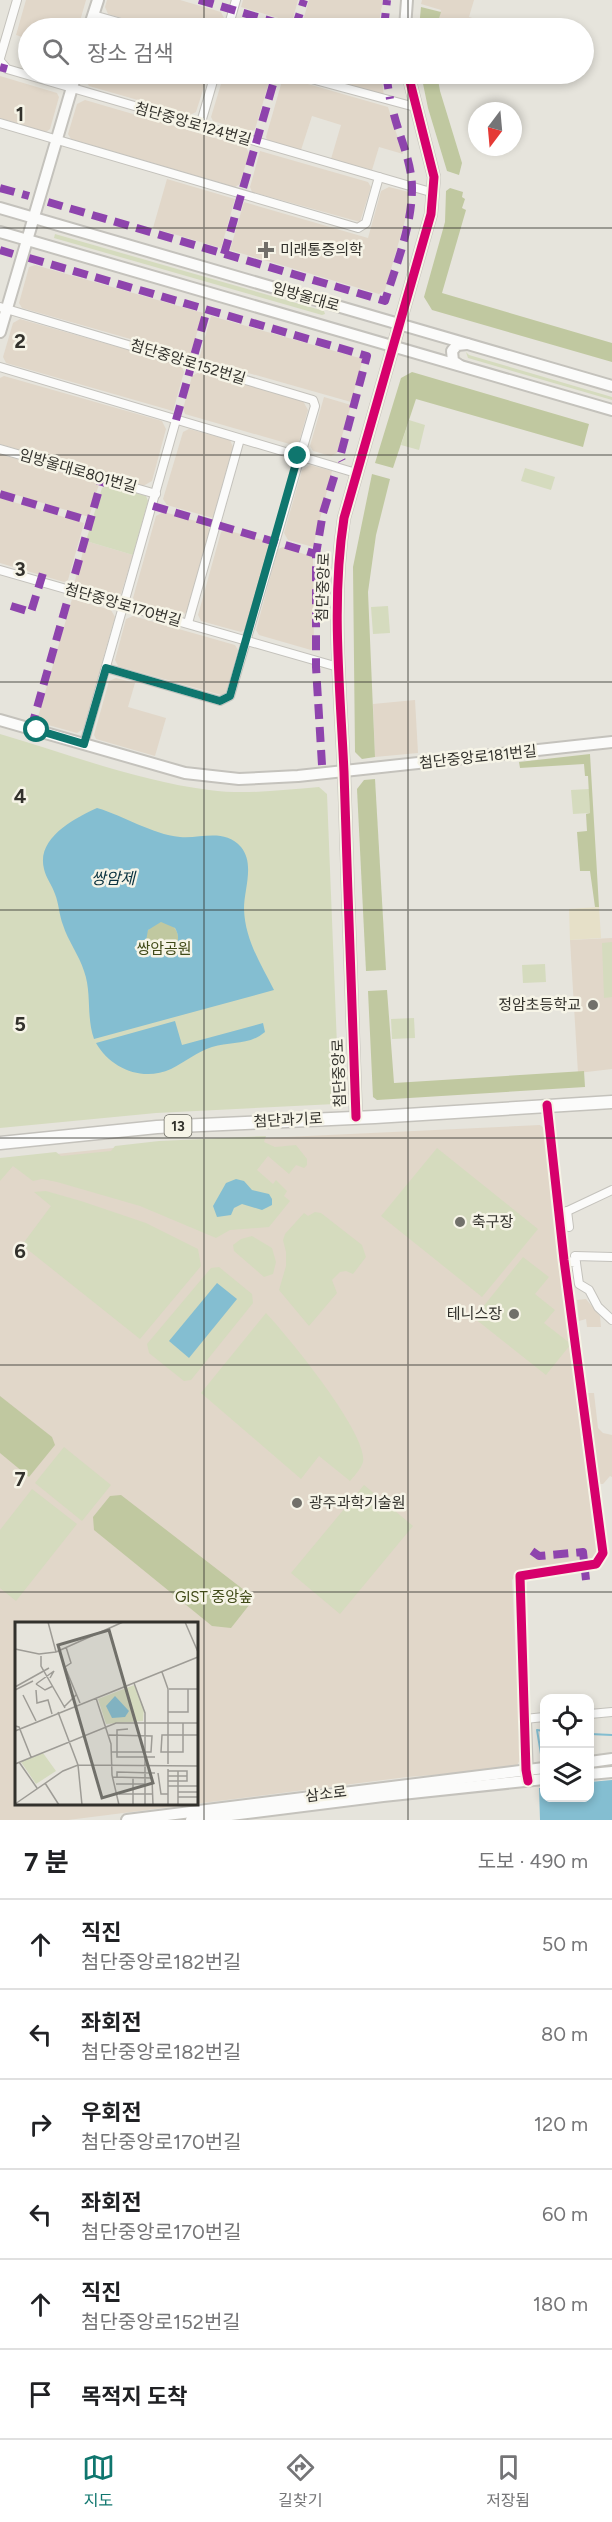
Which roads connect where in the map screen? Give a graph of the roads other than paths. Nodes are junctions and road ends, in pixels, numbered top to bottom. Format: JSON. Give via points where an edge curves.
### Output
{"nodes":[{"id":1,"x":17,"y":0,"type":"edge"},
{"id":2,"x":98,"y":0,"type":"edge"},
{"id":3,"x":236,"y":0,"type":"edge"},
{"id":4,"x":407,"y":0,"type":"edge"},
{"id":5,"x":93,"y":15,"type":"junction"},
{"id":6,"x":92,"y":18,"type":"edge"},
{"id":7,"x":104,"y":18,"type":"edge"},
{"id":8,"x":231,"y":18,"type":"edge"},
{"id":9,"x":406,"y":18,"type":"edge"},
{"id":10,"x":0,"y":60,"type":"edge"},
{"id":11,"x":18,"y":72,"type":"edge"},
{"id":12,"x":58,"y":84,"type":"edge"},
{"id":13,"x":73,"y":84,"type":"edge"},
{"id":14,"x":212,"y":84,"type":"edge"},
{"id":15,"x":330,"y":84,"type":"edge"},
{"id":16,"x":410,"y":84,"type":"edge"},
{"id":17,"x":72,"y":88,"type":"junction"},
{"id":18,"x":415,"y":107,"type":"junction"},
{"id":19,"x":0,"y":123,"type":"edge"},
{"id":20,"x":200,"y":126,"type":"junction"},
{"id":21,"x":57,"y":140,"type":"junction"},
{"id":22,"x":379,"y":177,"type":"junction"},
{"id":23,"x":434,"y":193,"type":"junction"},
{"id":24,"x":0,"y":208,"type":"edge"},
{"id":25,"x":34,"y":218,"type":"junction"},
{"id":26,"x":0,"y":232,"type":"edge"},
{"id":27,"x":28,"y":240,"type":"junction"},
{"id":28,"x":340,"y":307,"type":"junction"},
{"id":29,"x":4,"y":308,"type":"edge"},
{"id":30,"x":399,"y":325,"type":"junction"},
{"id":31,"x":333,"y":328,"type":"junction"},
{"id":32,"x":0,"y":332,"type":"edge"},
{"id":33,"x":467,"y":345,"type":"junction"},
{"id":34,"x":393,"y":346,"type":"junction"},
{"id":35,"x":461,"y":366,"type":"junction"},
{"id":36,"x":0,"y":367,"type":"edge"},
{"id":37,"x":612,"y":386,"type":"edge"},
{"id":38,"x":612,"y":410,"type":"edge"},
{"id":39,"x":176,"y":420,"type":"junction"},
{"id":40,"x":240,"y":439,"type":"junction"},
{"id":41,"x":0,"y":448,"type":"edge"},
{"id":42,"x":298,"y":456,"type":"junction"},
{"id":43,"x":356,"y":473,"type":"junction"},
{"id":44,"x":156,"y":494,"type":"junction"},
{"id":45,"x":0,"y":570,"type":"edge"},
{"id":46,"x":124,"y":605,"type":"junction"},
{"id":47,"x":188,"y":623,"type":"junction"},
{"id":48,"x":246,"y":640,"type":"junction"},
{"id":49,"x":338,"y":667,"type":"junction"},
{"id":50,"x":106,"y":668,"type":"junction"},
{"id":51,"x":0,"y":720,"type":"edge"},
{"id":52,"x":612,"y":742,"type":"edge"},
{"id":53,"x":84,"y":744,"type":"junction"},
{"id":54,"x":344,"y":771,"type":"junction"},
{"id":55,"x":612,"y":1102,"type":"edge"},
{"id":56,"x":547,"y":1105,"type":"junction"},
{"id":57,"x":356,"y":1117,"type":"junction"},
{"id":58,"x":0,"y":1143,"type":"edge"},
{"id":59,"x":612,"y":1190,"type":"edge"},
{"id":60,"x":567,"y":1211,"type":"junction"},
{"id":61,"x":559,"y":1215,"type":"junction"},
{"id":62,"x":569,"y":1227,"type":"dead end"},
{"id":63,"x":612,"y":1257,"type":"edge"},
{"id":64,"x":564,"y":1260,"type":"junction"},
{"id":65,"x":576,"y":1263,"type":"junction"},
{"id":66,"x":612,"y":1320,"type":"edge"},
{"id":67,"x":612,"y":1712,"type":"edge"},
{"id":68,"x":594,"y":1714,"type":"edge"},
{"id":69,"x":540,"y":1717,"type":"edge"},
{"id":70,"x":525,"y":1719,"type":"junction"},
{"id":71,"x":612,"y":1758,"type":"edge"},
{"id":72,"x":594,"y":1761,"type":"edge"},
{"id":73,"x":540,"y":1770,"type":"edge"},
{"id":74,"x":612,"y":1772,"type":"edge"},
{"id":75,"x":594,"y":1774,"type":"edge"},
{"id":76,"x":527,"y":1776,"type":"junction"},
{"id":77,"x":540,"y":1778,"type":"edge"},
{"id":78,"x":127,"y":1820,"type":"edge"},
{"id":79,"x":191,"y":1820,"type":"edge"}],
"edges":[{"from":1,"to":10,"type":"street"},
{"from":2,"to":5,"type":"street"},
{"from":3,"to":8,"type":"street"},
{"from":4,"to":9,"type":"street"},
{"from":5,"to":6,"type":"street"},
{"from":5,"to":7,"type":"street"},
{"from":10,"to":11,"type":"street","name":"첨단중앙로124번길","via":[[7,69]]},
{"from":12,"to":17,"type":"street","name":"첨단중앙로124번길"},
{"from":13,"to":17,"type":"street"},
{"from":14,"to":20,"type":"street"},
{"from":15,"to":18,"type":"street"},
{"from":16,"to":18,"type":"street","name":"첨단중앙로"},
{"from":17,"to":20,"type":"street","name":"첨단중앙로124번길"},
{"from":17,"to":21,"type":"street"},
{"from":18,"to":23,"type":"street","name":"첨단중앙로","via":[[432,165]]},
{"from":19,"to":21,"type":"street"},
{"from":20,"to":22,"type":"street","name":"첨단중앙로124번길"},
{"from":21,"to":22,"type":"street","via":[[358,228],[366,224]]},
{"from":21,"to":25,"type":"street"},
{"from":22,"to":23,"type":"street","name":"첨단중앙로124번길"},
{"from":23,"to":30,"type":"street","name":"첨단중앙로","via":[[427,232]]},
{"from":24,"to":25,"type":"street","name":"임방울대로"},
{"from":25,"to":27,"type":"street"},
{"from":25,"to":28,"type":"street","name":"임방울대로"},
{"from":26,"to":27,"type":"street","name":"임방울대로"},
{"from":27,"to":29,"type":"street"},
{"from":27,"to":31,"type":"street","name":"임방울대로"},
{"from":28,"to":30,"type":"street","name":"임방울대로"},
{"from":28,"to":31,"type":"street","via":[[348,312],[349,322]]},
{"from":29,"to":32,"type":"street"},
{"from":29,"to":42,"type":"street","name":"첨단중앙로152번길","via":[[313,400],[315,406]]},
{"from":30,"to":33,"type":"street","name":"임방울대로"},
{"from":30,"to":34,"type":"street","name":"첨단중앙로"},
{"from":31,"to":34,"type":"street","name":"임방울대로"},
{"from":33,"to":35,"type":"street","via":[[460,344],[452,351],[453,361]]},
{"from":33,"to":37,"type":"street","name":"임방울대로"},
{"from":34,"to":35,"type":"street","name":"임방울대로"},
{"from":34,"to":43,"type":"street","name":"첨단중앙로"},
{"from":35,"to":38,"type":"street","name":"임방울대로"},
{"from":36,"to":39,"type":"street"},
{"from":39,"to":40,"type":"street"},
{"from":39,"to":44,"type":"street"},
{"from":40,"to":42,"type":"street"},
{"from":40,"to":47,"type":"street"},
{"from":41,"to":44,"type":"street","name":"임방울대로801번길"},
{"from":42,"to":43,"type":"street"},
{"from":42,"to":48,"type":"street","name":"첨단중앙로152번길"},
{"from":43,"to":49,"type":"street","name":"첨단중앙로","via":[[338,562]]},
{"from":44,"to":46,"type":"street"},
{"from":45,"to":46,"type":"street","name":"첨단중앙로170번길"},
{"from":46,"to":47,"type":"street","name":"첨단중앙로170번길"},
{"from":46,"to":50,"type":"street"},
{"from":47,"to":48,"type":"street","name":"첨단중앙로170번길"},
{"from":48,"to":49,"type":"street","name":"첨단중앙로170번길"},
{"from":48,"to":50,"type":"street","via":[[230,696],[220,701]]},
{"from":49,"to":54,"type":"street","name":"첨단중앙로"},
{"from":50,"to":53,"type":"street"},
{"from":51,"to":53,"type":"street","name":"첨단중앙로181번길"},
{"from":52,"to":54,"type":"street","name":"첨단중앙로181번길"},
{"from":53,"to":54,"type":"street","name":"첨단중앙로181번길","via":[[221,779]]},
{"from":54,"to":57,"type":"street","name":"첨단중앙로"},
{"from":55,"to":56,"type":"main road","name":"첨단과기로","number":"13"},
{"from":56,"to":57,"type":"main road","name":"첨단과기로","number":"13"},
{"from":56,"to":61,"type":"street"},
{"from":57,"to":58,"type":"main road","name":"첨단과기로","number":"13","via":[[157,1127]]},
{"from":59,"to":60,"type":"street"},
{"from":60,"to":61,"type":"street"},
{"from":60,"to":62,"type":"street"},
{"from":61,"to":64,"type":"street"},
{"from":63,"to":65,"type":"street","via":[[575,1256]]},
{"from":64,"to":65,"type":"street"},
{"from":64,"to":70,"type":"street","via":[[602,1555],[596,1564],[520,1576]]},
{"from":65,"to":66,"type":"street","via":[[579,1284],[589,1290],[598,1307]]},
{"from":67,"to":68,"type":"street"},
{"from":69,"to":70,"type":"street"},
{"from":70,"to":76,"type":"street"},
{"from":71,"to":72,"type":"street"},
{"from":73,"to":76,"type":"street"},
{"from":74,"to":75,"type":"street"},
{"from":76,"to":77,"type":"street"},
{"from":76,"to":78,"type":"street","name":"삼소로"},
{"from":76,"to":79,"type":"street","name":"삼소로"}]}
